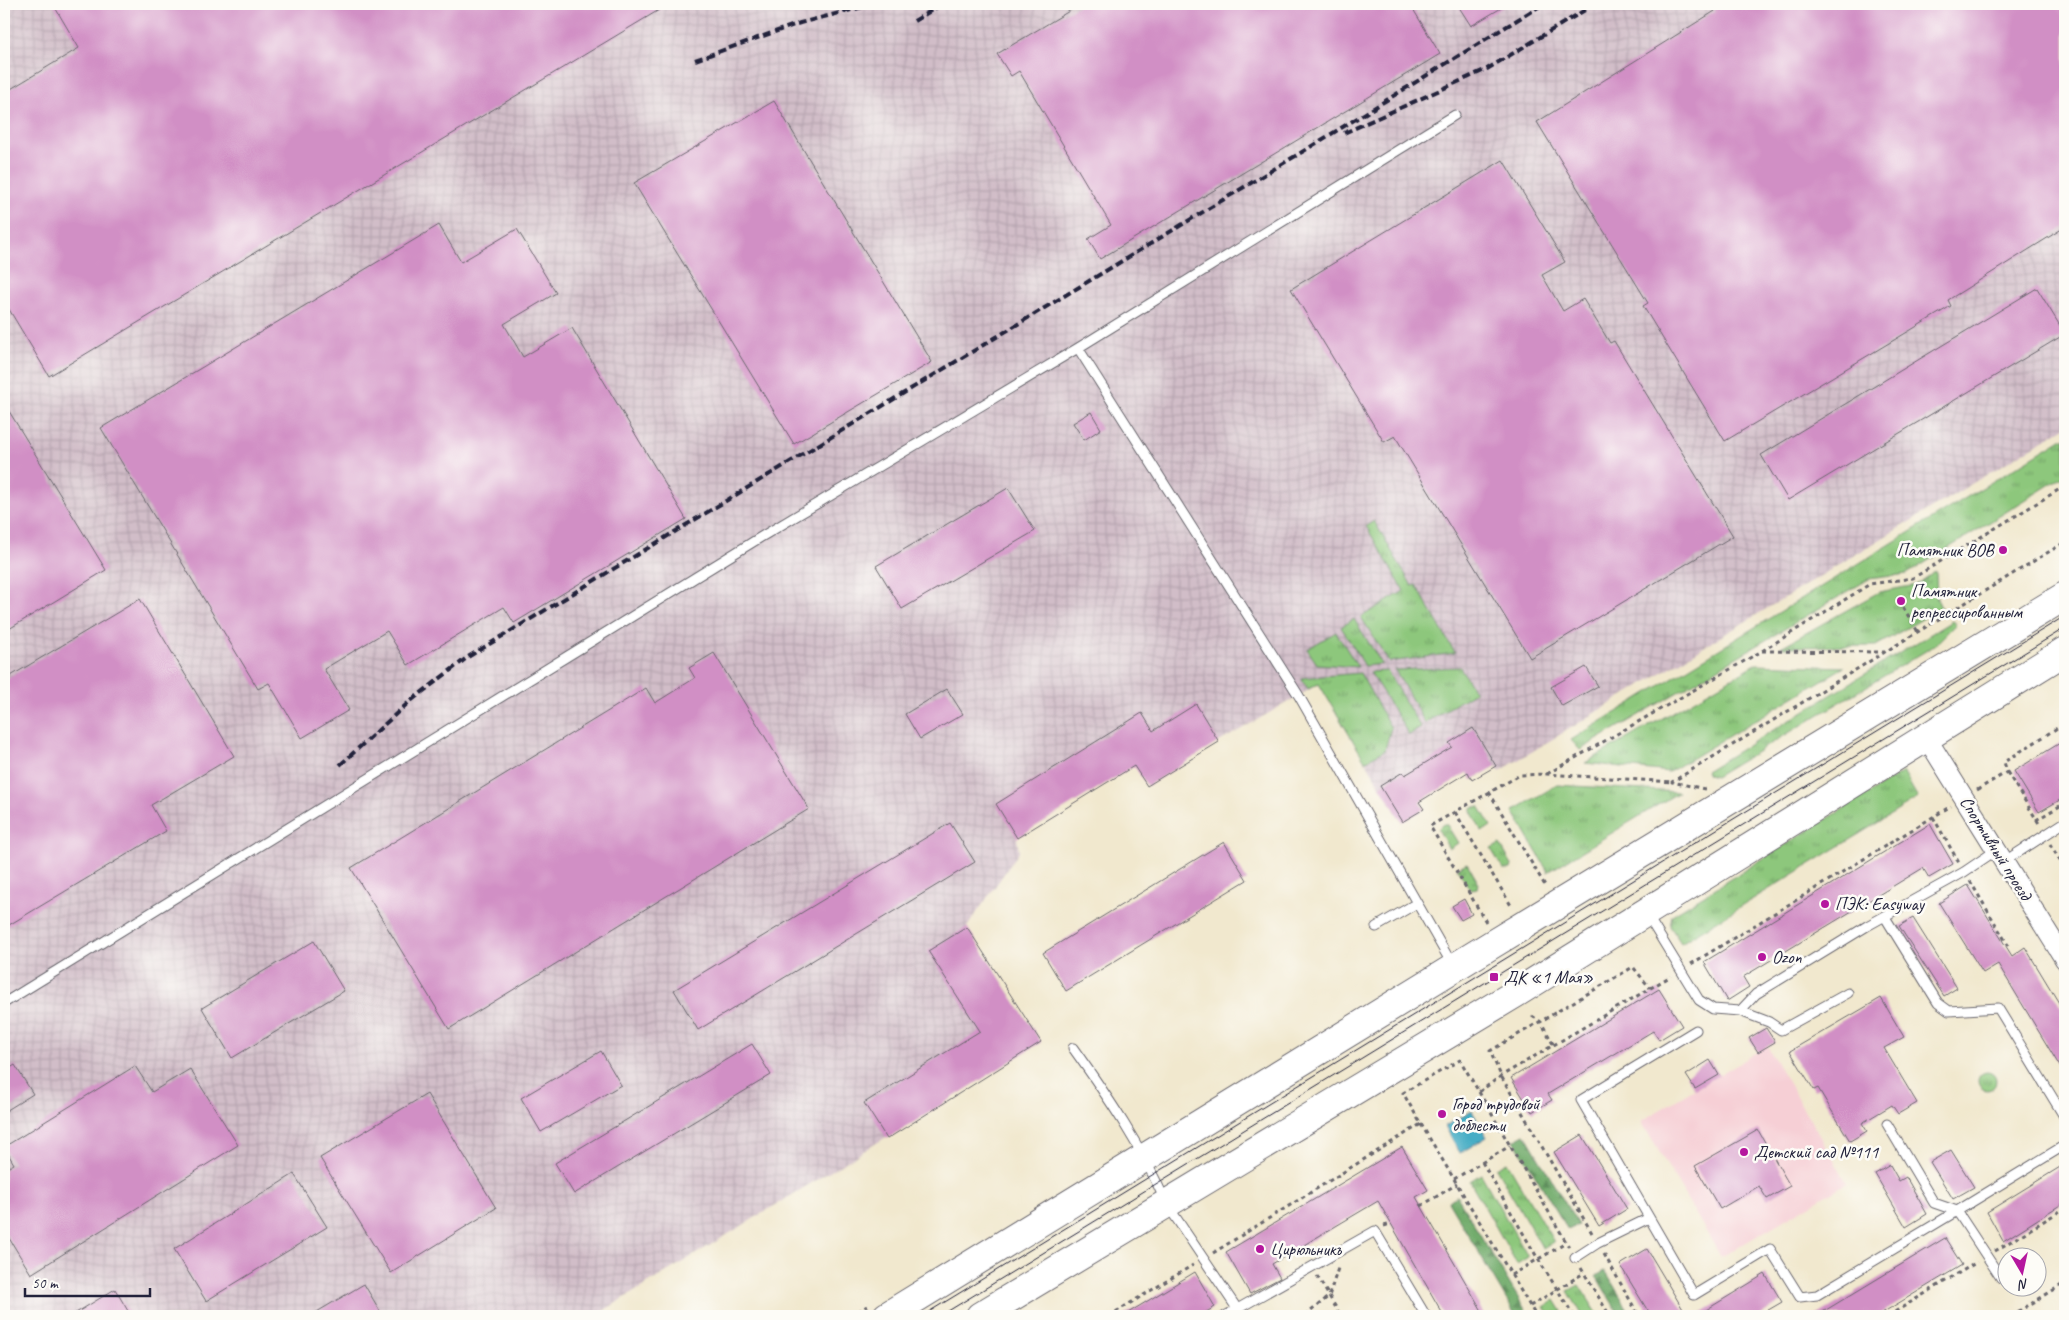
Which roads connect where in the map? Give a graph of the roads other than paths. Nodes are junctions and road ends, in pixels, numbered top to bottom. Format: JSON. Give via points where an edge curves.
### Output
{"nodes":[{"id":1,"x":1455,"y":115,"type":"dead end"},
{"id":2,"x":1078,"y":348,"type":"junction"},
{"id":3,"x":2065,"y":596,"type":"edge"},
{"id":4,"x":2065,"y":651,"type":"edge"},
{"id":5,"x":1926,"y":737,"type":"junction"},
{"id":6,"x":2065,"y":822,"type":"edge"},
{"id":7,"x":2001,"y":855,"type":"junction"},
{"id":8,"x":1417,"y":903,"type":"junction"},
{"id":9,"x":1645,"y":912,"type":"junction"},
{"id":10,"x":1885,"y":917,"type":"junction"},
{"id":11,"x":1376,"y":927,"type":"dead end"},
{"id":12,"x":2065,"y":960,"type":"edge"},
{"id":13,"x":1455,"y":968,"type":"junction"},
{"id":14,"x":1848,"y":993,"type":"dead end"},
{"id":15,"x":4,"y":1003,"type":"edge"},
{"id":16,"x":1740,"y":1011,"type":"junction"},
{"id":17,"x":1696,"y":1030,"type":"dead end"},
{"id":18,"x":1073,"y":1048,"type":"dead end"},
{"id":19,"x":2065,"y":1118,"type":"edge"},
{"id":20,"x":1887,"y":1124,"type":"dead end"},
{"id":21,"x":2065,"y":1145,"type":"edge"},
{"id":22,"x":1144,"y":1159,"type":"junction"},
{"id":23,"x":1166,"y":1202,"type":"junction"},
{"id":24,"x":1957,"y":1211,"type":"junction"},
{"id":25,"x":1649,"y":1218,"type":"junction"},
{"id":26,"x":1575,"y":1258,"type":"road end"},
{"id":27,"x":1996,"y":1270,"type":"edge"},
{"id":28,"x":1240,"y":1313,"type":"edge"},
{"id":29,"x":887,"y":1316,"type":"edge"},
{"id":30,"x":980,"y":1316,"type":"edge"},
{"id":31,"x":1225,"y":1316,"type":"edge"},
{"id":32,"x":1426,"y":1316,"type":"edge"}],
"edges":[{"from":1,"to":2,"type":"lane"},
{"from":2,"to":8,"type":"lane","via":[[1299,696]]},
{"from":2,"to":15,"type":"lane","via":[[761,537]]},
{"from":3,"to":13,"type":"highway"},
{"from":4,"to":5,"type":"highway"},
{"from":5,"to":7,"type":"street","name":"Спортивный проезд"},
{"from":5,"to":9,"type":"highway"},
{"from":6,"to":7,"type":"lane"},
{"from":7,"to":10,"type":"lane"},
{"from":7,"to":12,"type":"street","name":"Спортивный проезд"},
{"from":8,"to":11,"type":"lane"},
{"from":8,"to":13,"type":"lane"},
{"from":9,"to":16,"type":"lane","via":[[1699,1000],[1713,1009]]},
{"from":9,"to":23,"type":"highway","via":[[1518,992]]},
{"from":10,"to":16,"type":"lane","via":[[1756,994]]},
{"from":10,"to":19,"type":"lane","via":[[1938,1003],[1949,1011],[1998,1008]]},
{"from":13,"to":22,"type":"highway"},
{"from":14,"to":16,"type":"lane","via":[[1782,1030]]},
{"from":17,"to":25,"type":"lane","via":[[1580,1100]]},
{"from":18,"to":22,"type":"lane","via":[[1110,1101]]},
{"from":20,"to":24,"type":"lane","via":[[1934,1204]]},
{"from":21,"to":24,"type":"lane"},
{"from":22,"to":23,"type":"lane"},
{"from":22,"to":29,"type":"highway"},
{"from":23,"to":28,"type":"lane"},
{"from":23,"to":30,"type":"highway"},
{"from":24,"to":25,"type":"lane","via":[[1817,1295],[1800,1297],[1770,1249],[1694,1295]]},
{"from":24,"to":27,"type":"lane"},
{"from":25,"to":26,"type":"lane"},
{"from":28,"to":31,"type":"lane"},
{"from":28,"to":32,"type":"lane","via":[[1375,1230]]}]}
